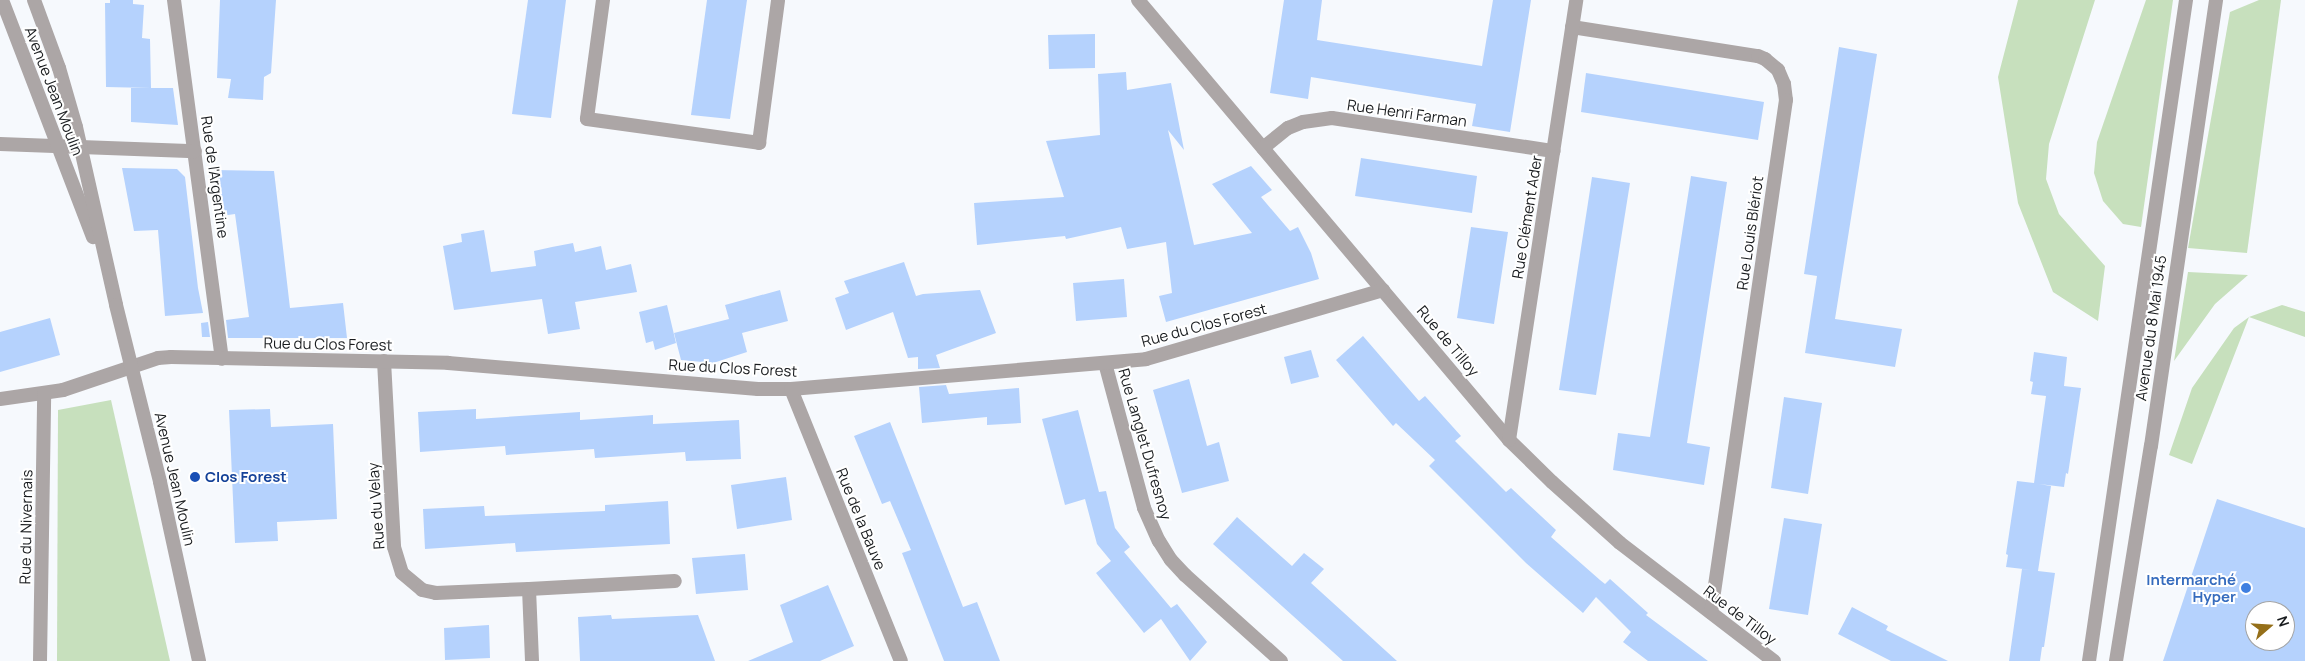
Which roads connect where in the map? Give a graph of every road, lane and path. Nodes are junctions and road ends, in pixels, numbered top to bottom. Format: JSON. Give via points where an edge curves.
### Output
{"nodes":[{"id":1,"x":2,"y":0,"type":"edge"},
{"id":2,"x":34,"y":0,"type":"edge"},
{"id":3,"x":174,"y":0,"type":"edge"},
{"id":4,"x":603,"y":0,"type":"edge"},
{"id":5,"x":778,"y":0,"type":"edge"},
{"id":6,"x":1138,"y":0,"type":"edge"},
{"id":7,"x":1576,"y":0,"type":"edge"},
{"id":8,"x":2186,"y":0,"type":"edge"},
{"id":9,"x":2216,"y":0,"type":"edge"},
{"id":10,"x":1572,"y":27,"type":"junction"},
{"id":11,"x":0,"y":144,"type":"edge"},
{"id":12,"x":57,"y":146,"type":"junction"},
{"id":13,"x":81,"y":147,"type":"junction"},
{"id":14,"x":1262,"y":148,"type":"junction"},
{"id":15,"x":195,"y":151,"type":"junction"},
{"id":16,"x":1554,"y":151,"type":"junction"},
{"id":17,"x":1383,"y":290,"type":"junction"},
{"id":18,"x":116,"y":305,"type":"junction"},
{"id":19,"x":222,"y":359,"type":"junction"},
{"id":20,"x":384,"y":361,"type":"junction"},
{"id":21,"x":1105,"y":364,"type":"junction"},
{"id":22,"x":132,"y":366,"type":"junction"},
{"id":23,"x":791,"y":389,"type":"junction"},
{"id":24,"x":44,"y":394,"type":"junction"},
{"id":25,"x":0,"y":399,"type":"edge"},
{"id":26,"x":1509,"y":440,"type":"junction"},
{"id":27,"x":675,"y":581,"type":"dead end"},
{"id":28,"x":529,"y":589,"type":"junction"},
{"id":29,"x":1711,"y":613,"type":"junction"},
{"id":30,"x":40,"y":661,"type":"edge"},
{"id":31,"x":199,"y":661,"type":"edge"},
{"id":32,"x":532,"y":661,"type":"edge"},
{"id":33,"x":901,"y":661,"type":"edge"},
{"id":34,"x":1281,"y":661,"type":"edge"},
{"id":35,"x":1774,"y":661,"type":"edge"},
{"id":36,"x":2089,"y":661,"type":"edge"},
{"id":37,"x":2116,"y":661,"type":"edge"}],
"edges":[{"from":1,"to":12,"type":"street","name":"Avenue Jean Moulin"},
{"from":2,"to":13,"type":"street","name":"Avenue Jean Moulin","via":[[69,98]]},
{"from":3,"to":15,"type":"street","name":"Rue de l'Argentine"},
{"from":4,"to":5,"type":"street","via":[[587,119],[759,142]]},
{"from":6,"to":14,"type":"street","name":"Rue de Tilloy"},
{"from":7,"to":10,"type":"street","name":"Rue Clément Ader"},
{"from":8,"to":36,"type":"street","name":"Avenue du 8 Mai 1945"},
{"from":9,"to":37,"type":"street","name":"Avenue du 8 Mai 1945"},
{"from":10,"to":16,"type":"street","name":"Rue Clément Ader"},
{"from":10,"to":29,"type":"street","name":"Rue Louis Blériot","via":[[1758,56],[1778,70],[1784,84],[1786,100]]},
{"from":11,"to":12,"type":"street"},
{"from":12,"to":13,"type":"street"},
{"from":12,"to":18,"type":"street","name":"Avenue Jean Moulin"},
{"from":13,"to":15,"type":"street"},
{"from":13,"to":18,"type":"street","name":"Avenue Jean Moulin"},
{"from":14,"to":16,"type":"street","name":"Rue Henri Farman","via":[[1288,128],[1303,122],[1332,118]]},
{"from":14,"to":17,"type":"street","name":"Rue de Tilloy"},
{"from":15,"to":19,"type":"street","name":"Rue de l'Argentine"},
{"from":16,"to":26,"type":"street","name":"Rue Clément Ader"},
{"from":17,"to":21,"type":"street","name":"Rue du Clos Forest","via":[[1183,350]]},
{"from":17,"to":26,"type":"street","name":"Rue de Tilloy"},
{"from":18,"to":22,"type":"street","name":"Avenue Jean Moulin"},
{"from":19,"to":20,"type":"street","name":"Rue du Clos Forest"},
{"from":19,"to":22,"type":"street","name":"Rue du Clos Forest","via":[[158,358]]},
{"from":20,"to":23,"type":"street","name":"Rue du Clos Forest","via":[[471,364],[758,389]]},
{"from":20,"to":28,"type":"street","name":"Rue du Velay","via":[[394,547],[402,573],[422,590],[436,593]]},
{"from":21,"to":23,"type":"street","name":"Rue du Clos Forest"},
{"from":21,"to":34,"type":"street","name":"Rue Langlet Dufresnoy","via":[[1144,508],[1159,541],[1185,575]]},
{"from":22,"to":24,"type":"street","name":"Rue du Clos Forest"},
{"from":22,"to":31,"type":"street","name":"Avenue Jean Moulin"},
{"from":23,"to":33,"type":"street","name":"Rue de la Bauve"},
{"from":24,"to":25,"type":"street","name":"Rue du Clos Forest"},
{"from":24,"to":30,"type":"street","name":"Rue du Nivernais"},
{"from":26,"to":29,"type":"street","name":"Rue de Tilloy","via":[[1597,523]]},
{"from":27,"to":28,"type":"street","name":"Rue du Velay"},
{"from":28,"to":32,"type":"street"},
{"from":29,"to":35,"type":"street","name":"Rue de Tilloy"}]}
